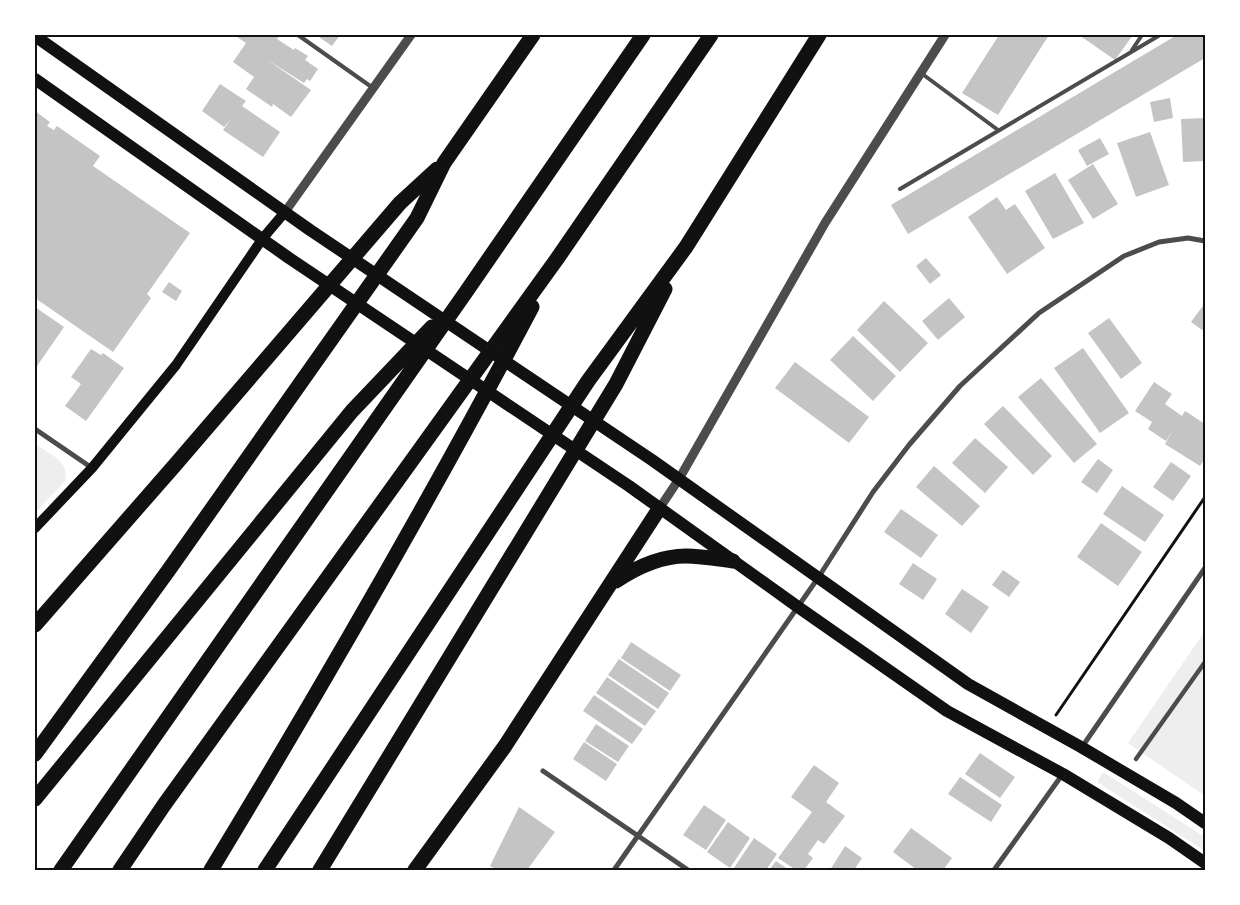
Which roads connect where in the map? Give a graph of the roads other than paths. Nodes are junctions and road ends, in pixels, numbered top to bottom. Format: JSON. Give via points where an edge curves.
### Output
{"nodes":[{"id":1,"x":298,"y":35,"type":"edge"},
{"id":2,"x":411,"y":35,"type":"edge"},
{"id":3,"x":533,"y":35,"type":"edge"},
{"id":4,"x":643,"y":35,"type":"edge"},
{"id":5,"x":711,"y":35,"type":"edge"},
{"id":6,"x":819,"y":35,"type":"edge"},
{"id":7,"x":945,"y":35,"type":"edge"},
{"id":8,"x":1142,"y":35,"type":"edge"},
{"id":9,"x":1160,"y":35,"type":"edge"},
{"id":10,"x":36,"y":37,"type":"edge"},
{"id":11,"x":1131,"y":51,"type":"junction"},
{"id":12,"x":921,"y":73,"type":"junction"},
{"id":13,"x":35,"y":79,"type":"edge"},
{"id":14,"x":373,"y":88,"type":"junction"},
{"id":15,"x":998,"y":130,"type":"junction"},
{"id":16,"x":444,"y":162,"type":"junction"},
{"id":17,"x":900,"y":189,"type":"dead end"},
{"id":18,"x":285,"y":212,"type":"junction"},
{"id":19,"x":263,"y":238,"type":"junction"},
{"id":20,"x":1205,"y":241,"type":"edge"},
{"id":21,"x":686,"y":247,"type":"junction"},
{"id":22,"x":559,"y":256,"type":"junction"},
{"id":23,"x":466,"y":292,"type":"junction"},
{"id":24,"x":35,"y":428,"type":"edge"},
{"id":25,"x":92,"y":468,"type":"junction"},
{"id":26,"x":678,"y":479,"type":"junction"},
{"id":27,"x":659,"y":509,"type":"junction"},
{"id":28,"x":35,"y":528,"type":"edge"},
{"id":29,"x":733,"y":561,"type":"junction"},
{"id":30,"x":1205,"y":568,"type":"edge"},
{"id":31,"x":818,"y":578,"type":"junction"},
{"id":32,"x":610,"y":584,"type":"junction"},
{"id":33,"x":798,"y":607,"type":"junction"},
{"id":34,"x":35,"y":625,"type":"edge"},
{"id":35,"x":1205,"y":662,"type":"edge"},
{"id":36,"x":1081,"y":747,"type":"junction"},
{"id":37,"x":35,"y":754,"type":"edge"},
{"id":38,"x":1136,"y":759,"type":"dead end"},
{"id":39,"x":543,"y":771,"type":"dead end"},
{"id":40,"x":1063,"y":774,"type":"junction"},
{"id":41,"x":35,"y":799,"type":"edge"},
{"id":42,"x":1205,"y":823,"type":"edge"},
{"id":43,"x":638,"y":835,"type":"junction"},
{"id":44,"x":1205,"y":863,"type":"edge"},
{"id":45,"x":61,"y":870,"type":"edge"},
{"id":46,"x":120,"y":870,"type":"edge"},
{"id":47,"x":211,"y":870,"type":"edge"},
{"id":48,"x":265,"y":870,"type":"edge"},
{"id":49,"x":320,"y":870,"type":"edge"},
{"id":50,"x":415,"y":870,"type":"edge"},
{"id":51,"x":614,"y":870,"type":"edge"},
{"id":52,"x":688,"y":870,"type":"edge"},
{"id":53,"x":994,"y":870,"type":"edge"}],
"edges":[{"from":1,"to":14,"type":"lane"},
{"from":2,"to":14,"type":"street"},
{"from":3,"to":16,"type":"highway"},
{"from":4,"to":23,"type":"highway"},
{"from":5,"to":22,"type":"highway"},
{"from":6,"to":21,"type":"highway"},
{"from":7,"to":12,"type":"street"},
{"from":8,"to":11,"type":"lane"},
{"from":9,"to":11,"type":"lane"},
{"from":10,"to":18,"type":"main road"},
{"from":11,"to":15,"type":"lane"},
{"from":12,"to":15,"type":"lane"},
{"from":12,"to":26,"type":"street","via":[[826,223]]},
{"from":13,"to":19,"type":"main road"},
{"from":14,"to":18,"type":"street"},
{"from":15,"to":17,"type":"lane"},
{"from":16,"to":34,"type":"highway","via":[[400,203]]},
{"from":16,"to":37,"type":"highway","via":[[417,218]]},
{"from":18,"to":19,"type":"main road"},
{"from":18,"to":26,"type":"main road"},
{"from":19,"to":25,"type":"main road","via":[[176,365]]},
{"from":19,"to":27,"type":"main road"},
{"from":20,"to":31,"type":"street","via":[[1188,238],[1159,242],[1124,256],[1039,313],[960,386],[909,445],[873,492]]},
{"from":21,"to":48,"type":"highway","via":[[588,381]]},
{"from":21,"to":49,"type":"highway","via":[[616,384]]},
{"from":22,"to":46,"type":"highway"},
{"from":22,"to":47,"type":"highway","via":[[466,432],[302,720]]},
{"from":23,"to":41,"type":"highway","via":[[352,411]]},
{"from":23,"to":45,"type":"highway"},
{"from":24,"to":25,"type":"street"},
{"from":25,"to":28,"type":"main road"},
{"from":26,"to":27,"type":"street"},
{"from":26,"to":31,"type":"main road"},
{"from":27,"to":29,"type":"main road"},
{"from":27,"to":32,"type":"highway"},
{"from":29,"to":32,"type":"highway","via":[[686,556],[667,558],[634,569]]},
{"from":29,"to":33,"type":"main road"},
{"from":30,"to":36,"type":"street"},
{"from":31,"to":33,"type":"street"},
{"from":31,"to":36,"type":"main road","via":[[968,684]]},
{"from":32,"to":50,"type":"highway","via":[[505,746]]},
{"from":33,"to":40,"type":"main road","via":[[947,711]]},
{"from":33,"to":43,"type":"street"},
{"from":35,"to":38,"type":"street"},
{"from":36,"to":42,"type":"main road"},
{"from":39,"to":43,"type":"street"},
{"from":40,"to":44,"type":"main road"},
{"from":40,"to":53,"type":"street"},
{"from":43,"to":51,"type":"street"},
{"from":43,"to":52,"type":"street"}]}
